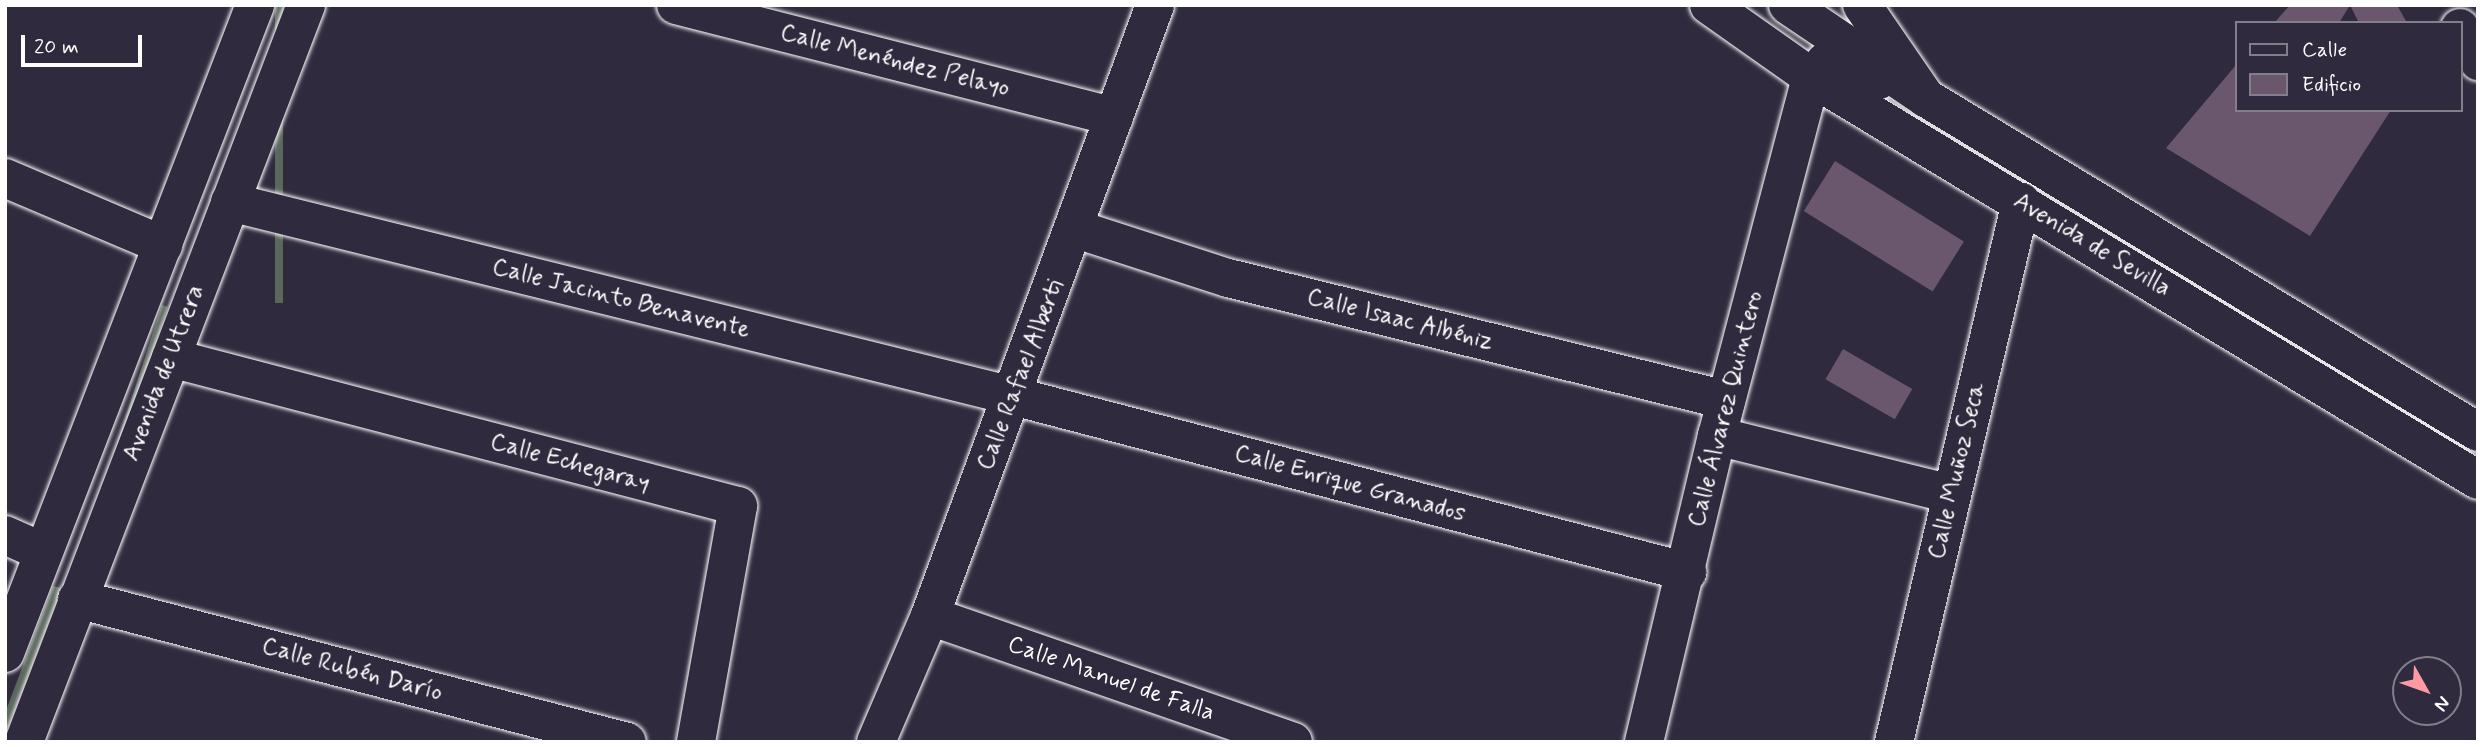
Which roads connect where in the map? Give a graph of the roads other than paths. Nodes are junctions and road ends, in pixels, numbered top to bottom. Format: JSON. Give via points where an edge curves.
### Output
{"nodes":[{"id":1,"x":255,"y":5,"type":"edge"},
{"id":2,"x":306,"y":5,"type":"edge"},
{"id":3,"x":676,"y":5,"type":"edge"},
{"id":4,"x":1156,"y":5,"type":"edge"},
{"id":5,"x":1709,"y":5,"type":"edge"},
{"id":6,"x":1788,"y":5,"type":"edge"},
{"id":7,"x":1862,"y":5,"type":"edge"},
{"id":8,"x":2448,"y":5,"type":"edge"},
{"id":9,"x":2456,"y":21,"type":"edge"},
{"id":10,"x":2462,"y":32,"type":"edge"},
{"id":11,"x":2478,"y":61,"type":"edge"},
{"id":12,"x":1811,"y":77,"type":"junction"},
{"id":13,"x":1926,"y":98,"type":"junction"},
{"id":14,"x":1114,"y":117,"type":"junction"},
{"id":15,"x":5,"y":178,"type":"edge"},
{"id":16,"x":230,"y":202,"type":"junction"},
{"id":17,"x":2021,"y":202,"type":"junction"},
{"id":18,"x":1076,"y":229,"type":"junction"},
{"id":19,"x":163,"y":245,"type":"junction"},
{"id":20,"x":171,"y":358,"type":"junction"},
{"id":21,"x":1013,"y":396,"type":"junction"},
{"id":22,"x":1721,"y":418,"type":"junction"},
{"id":23,"x":2478,"y":432,"type":"edge"},
{"id":24,"x":2478,"y":480,"type":"edge"},
{"id":25,"x":1951,"y":494,"type":"junction"},
{"id":26,"x":5,"y":535,"type":"edge"},
{"id":27,"x":43,"y":552,"type":"junction"},
{"id":28,"x":1686,"y":572,"type":"junction"},
{"id":29,"x":77,"y":599,"type":"junction"},
{"id":30,"x":930,"y":615,"type":"junction"},
{"id":31,"x":5,"y":653,"type":"edge"},
{"id":32,"x":24,"y":742,"type":"edge"},
{"id":33,"x":627,"y":742,"type":"edge"},
{"id":34,"x":696,"y":742,"type":"edge"},
{"id":35,"x":876,"y":742,"type":"edge"},
{"id":36,"x":1293,"y":742,"type":"edge"},
{"id":37,"x":1644,"y":742,"type":"edge"},
{"id":38,"x":1894,"y":742,"type":"edge"}],
"edges":[{"from":1,"to":19,"type":"street","name":"Avenida de Utrera"},
{"from":2,"to":16,"type":"street","name":"Avenida de Utrera"},
{"from":3,"to":14,"type":"street","name":"Calle Menéndez Pelayo"},
{"from":4,"to":14,"type":"street","name":"Calle Rafael Alberti"},
{"from":5,"to":12,"type":"street","name":"Avenida de Sevilla"},
{"from":6,"to":13,"type":"street","name":"Avenida de Sevilla"},
{"from":7,"to":13,"type":"street"},
{"from":8,"to":9,"type":"street"},
{"from":10,"to":11,"type":"street"},
{"from":12,"to":13,"type":"street","via":[[1825,62],[1837,58],[1895,90]]},
{"from":12,"to":17,"type":"street","name":"Avenida de Sevilla"},
{"from":12,"to":22,"type":"street","name":"Calle Álvarez Quintero"},
{"from":13,"to":23,"type":"street","name":"Avenida de Sevilla"},
{"from":14,"to":18,"type":"street","name":"Calle Rafael Alberti"},
{"from":15,"to":19,"type":"street"},
{"from":16,"to":20,"type":"street","name":"Avenida de Utrera"},
{"from":16,"to":21,"type":"street","name":"Calle Jacinto Benavente"},
{"from":17,"to":24,"type":"street","name":"Avenida de Sevilla"},
{"from":17,"to":25,"type":"street","name":"Calle Muñoz Seca"},
{"from":18,"to":21,"type":"street","name":"Calle Rafael Alberti"},
{"from":18,"to":22,"type":"street","name":"Calle Isaac Albéniz","via":[[1228,278]]},
{"from":19,"to":27,"type":"street","name":"Avenida de Utrera"},
{"from":20,"to":29,"type":"street","name":"Avenida de Utrera"},
{"from":20,"to":34,"type":"street","name":"Calle Echegaray","via":[[738,506]]},
{"from":21,"to":28,"type":"street","name":"Calle Enrique Granados"},
{"from":21,"to":30,"type":"street","name":"Calle Rafael Alberti"},
{"from":22,"to":25,"type":"street","name":"Calle Isaac Albéniz"},
{"from":22,"to":28,"type":"street","name":"Calle Álvarez Quintero"},
{"from":25,"to":38,"type":"street","name":"Calle Muñoz Seca"},
{"from":26,"to":27,"type":"street"},
{"from":27,"to":31,"type":"street","name":"Avenida de Utrera"},
{"from":28,"to":37,"type":"street","name":"Calle Álvarez Quintero"},
{"from":29,"to":32,"type":"street","name":"Avenida de Utrera"},
{"from":29,"to":33,"type":"street","name":"Calle Rubén Darío"},
{"from":30,"to":35,"type":"street","name":"Calle Rafael Alberti"},
{"from":30,"to":36,"type":"street","name":"Calle Manuel de Falla"}]}
